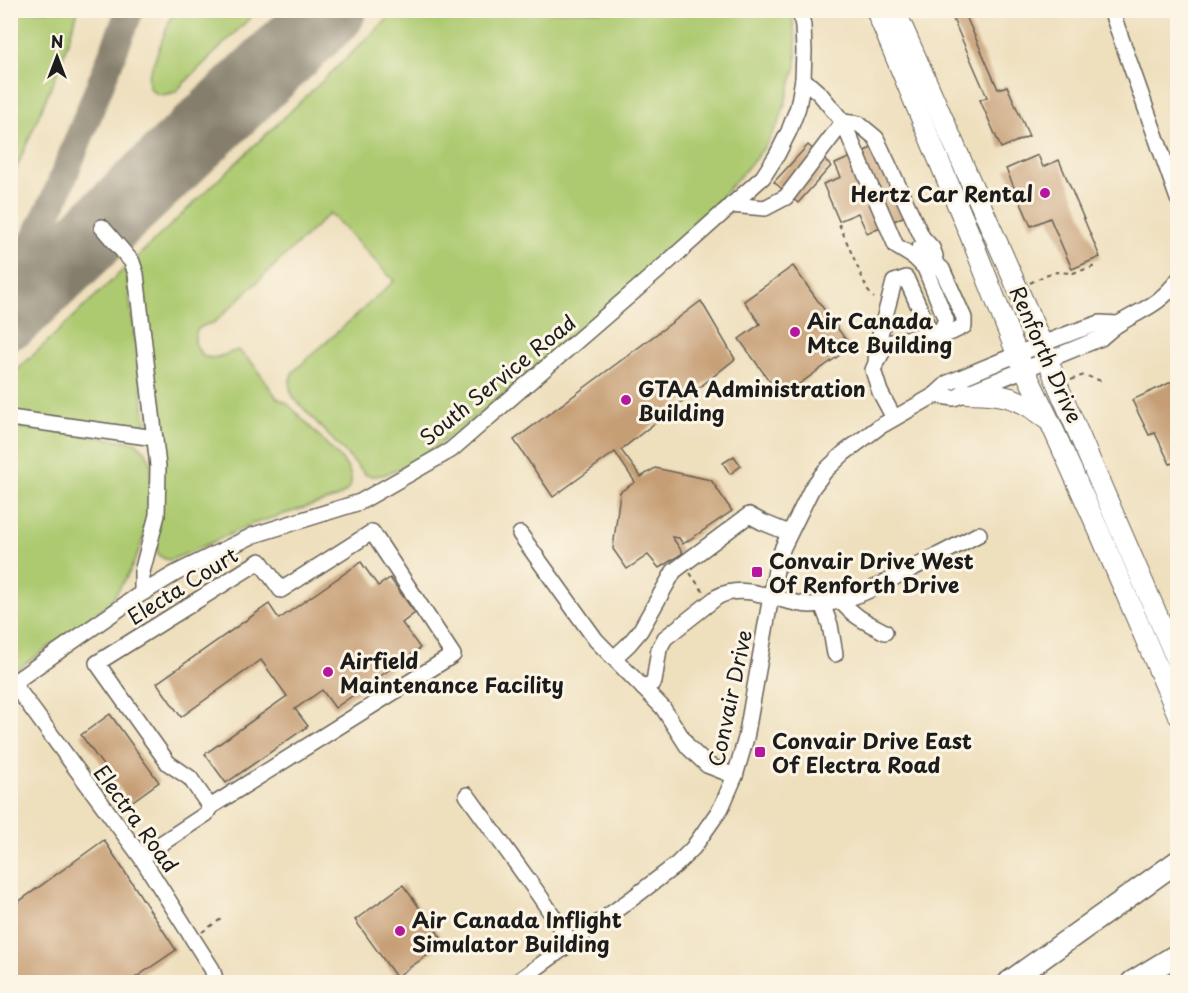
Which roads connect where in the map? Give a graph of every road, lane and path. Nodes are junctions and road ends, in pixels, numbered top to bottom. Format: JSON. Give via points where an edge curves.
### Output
{"nodes":[{"id":1,"x":800,"y":10,"type":"edge"},
{"id":2,"x":876,"y":10,"type":"edge"},
{"id":3,"x":895,"y":10,"type":"edge"},
{"id":4,"x":1111,"y":10,"type":"edge"},
{"id":5,"x":803,"y":79,"type":"junction"},
{"id":6,"x":843,"y":122,"type":"junction"},
{"id":7,"x":1178,"y":199,"type":"edge"},
{"id":8,"x":731,"y":205,"type":"junction"},
{"id":9,"x":839,"y":224,"type":"dead end"},
{"id":10,"x":102,"y":227,"type":"dead end"},
{"id":11,"x":896,"y":246,"type":"junction"},
{"id":12,"x":1091,"y":263,"type":"dead end"},
{"id":13,"x":942,"y":269,"type":"junction"},
{"id":14,"x":1178,"y":280,"type":"edge"},
{"id":15,"x":1028,"y":284,"type":"dead end"},
{"id":16,"x":874,"y":298,"type":"dead end"},
{"id":17,"x":933,"y":338,"type":"junction"},
{"id":18,"x":1045,"y":352,"type":"junction"},
{"id":19,"x":1021,"y":362,"type":"junction"},
{"id":20,"x":876,"y":363,"type":"junction"},
{"id":21,"x":1069,"y":381,"type":"dead end"},
{"id":22,"x":1104,"y":382,"type":"dead end"},
{"id":23,"x":966,"y":393,"type":"junction"},
{"id":24,"x":935,"y":395,"type":"junction"},
{"id":25,"x":10,"y":418,"type":"edge"},
{"id":26,"x":894,"y":418,"type":"junction"},
{"id":27,"x":1050,"y":422,"type":"junction"},
{"id":28,"x":155,"y":438,"type":"junction"},
{"id":29,"x":789,"y":533,"type":"junction"},
{"id":30,"x":520,"y":534,"type":"dead end"},
{"id":31,"x":979,"y":534,"type":"dead end"},
{"id":32,"x":683,"y":565,"type":"junction"},
{"id":33,"x":142,"y":593,"type":"junction"},
{"id":34,"x":706,"y":596,"type":"dead end"},
{"id":35,"x":771,"y":596,"type":"junction"},
{"id":36,"x":841,"y":601,"type":"junction"},
{"id":37,"x":822,"y":604,"type":"junction"},
{"id":38,"x":885,"y":632,"type":"dead end"},
{"id":39,"x":836,"y":654,"type":"dead end"},
{"id":40,"x":614,"y":658,"type":"junction"},
{"id":41,"x":1178,"y":663,"type":"edge"},
{"id":42,"x":12,"y":684,"type":"edge"},
{"id":43,"x":643,"y":688,"type":"junction"},
{"id":44,"x":1178,"y":715,"type":"edge"},
{"id":45,"x":735,"y":776,"type":"junction"},
{"id":46,"x":467,"y":795,"type":"dead end"},
{"id":47,"x":208,"y":811,"type":"junction"},
{"id":48,"x":141,"y":857,"type":"junction"},
{"id":49,"x":1178,"y":861,"type":"edge"},
{"id":50,"x":224,"y":917,"type":"dead end"},
{"id":51,"x":193,"y":938,"type":"junction"},
{"id":52,"x":571,"y":943,"type":"junction"},
{"id":53,"x":1178,"y":954,"type":"edge"},
{"id":54,"x":1178,"y":966,"type":"edge"},
{"id":55,"x":216,"y":982,"type":"edge"},
{"id":56,"x":517,"y":982,"type":"edge"},
{"id":57,"x":1010,"y":982,"type":"edge"},
{"id":58,"x":1132,"y":982,"type":"edge"},
{"id":59,"x":1144,"y":982,"type":"edge"}],
"edges":[{"from":1,"to":5,"type":"street","name":"South Service Road"},
{"from":2,"to":19,"type":"main road","name":"Renforth Drive"},
{"from":3,"to":18,"type":"main road","name":"Renforth Drive"},
{"from":4,"to":7,"type":"street"},
{"from":5,"to":6,"type":"street"},
{"from":5,"to":8,"type":"street","name":"South Service Road","via":[[798,107],[777,155],[763,177]]},
{"from":6,"to":8,"type":"street","via":[[786,197],[765,208]]},
{"from":6,"to":11,"type":"street"},
{"from":6,"to":13,"type":"street","via":[[859,124],[876,138],[922,237]]},
{"from":8,"to":33,"type":"street","name":"South Service Road","via":[[451,450],[360,502],[254,535]]},
{"from":9,"to":16,"type":"path"},
{"from":10,"to":28,"type":"street","via":[[132,262],[136,273]]},
{"from":11,"to":13,"type":"street","via":[[916,247]]},
{"from":11,"to":17,"type":"street","via":[[925,268],[946,320]]},
{"from":12,"to":15,"type":"path","via":[[1093,267],[1079,272],[1048,274]]},
{"from":13,"to":17,"type":"street","via":[[964,326]]},
{"from":14,"to":18,"type":"street","name":"Convair Drive","via":[[1153,305],[1118,324],[1100,323]]},
{"from":17,"to":20,"type":"street","via":[[920,336],[887,343]]},
{"from":17,"to":20,"type":"street","via":[[906,278],[894,282]]},
{"from":18,"to":19,"type":"street","name":"Convair Drive"},
{"from":18,"to":41,"type":"main road","name":"Renforth Drive"},
{"from":19,"to":23,"type":"street","name":"Convair Drive"},
{"from":19,"to":24,"type":"street","name":"Convair Drive","via":[[948,383]]},
{"from":19,"to":27,"type":"main road","name":"Renforth Drive"},
{"from":20,"to":26,"type":"street","via":[[873,370],[880,392]]},
{"from":21,"to":22,"type":"path","via":[[1084,375]]},
{"from":23,"to":24,"type":"street","name":"Convair Drive","via":[[954,398]]},
{"from":23,"to":27,"type":"main road","via":[[1001,394],[1030,407]]},
{"from":24,"to":26,"type":"street","name":"Convair Drive"},
{"from":25,"to":28,"type":"street"},
{"from":26,"to":29,"type":"street","name":"Convair Drive","via":[[825,471]]},
{"from":27,"to":44,"type":"main road","name":"Renforth Drive"},
{"from":28,"to":33,"type":"street","via":[[157,515],[142,572]]},
{"from":29,"to":32,"type":"street","via":[[749,515]]},
{"from":29,"to":35,"type":"street","name":"Convair Drive"},
{"from":30,"to":40,"type":"street","via":[[596,640]]},
{"from":31,"to":36,"type":"street","via":[[873,589]]},
{"from":32,"to":34,"type":"path"},
{"from":32,"to":40,"type":"street","via":[[674,571],[640,631]]},
{"from":33,"to":42,"type":"street","name":"South Service Road"},
{"from":35,"to":37,"type":"street"},
{"from":35,"to":43,"type":"street","via":[[735,591],[717,597],[664,638],[654,682]]},
{"from":35,"to":45,"type":"street","name":"Convair Drive","via":[[753,705]]},
{"from":36,"to":37,"type":"street"},
{"from":36,"to":38,"type":"street","via":[[857,618]]},
{"from":37,"to":39,"type":"street"},
{"from":40,"to":43,"type":"street"},
{"from":42,"to":48,"type":"street","name":"Electra Road"},
{"from":43,"to":45,"type":"street","via":[[663,708],[688,747],[707,765]]},
{"from":45,"to":52,"type":"street","name":"Convair Drive","via":[[721,808],[693,848]]},
{"from":46,"to":52,"type":"street"},
{"from":47,"to":47,"type":"street","name":"Electa Court","via":[[190,778],[168,763],[97,663],[260,561],[281,590],[372,532],[453,655]]},
{"from":47,"to":48,"type":"street"},
{"from":48,"to":51,"type":"street","name":"Electra Road"},
{"from":49,"to":57,"type":"highway"},
{"from":50,"to":51,"type":"path"},
{"from":51,"to":55,"type":"street","name":"Electra Road","via":[[213,969]]},
{"from":52,"to":56,"type":"street","name":"Convair Drive"},
{"from":53,"to":58,"type":"highway"},
{"from":54,"to":59,"type":"highway"}]}
